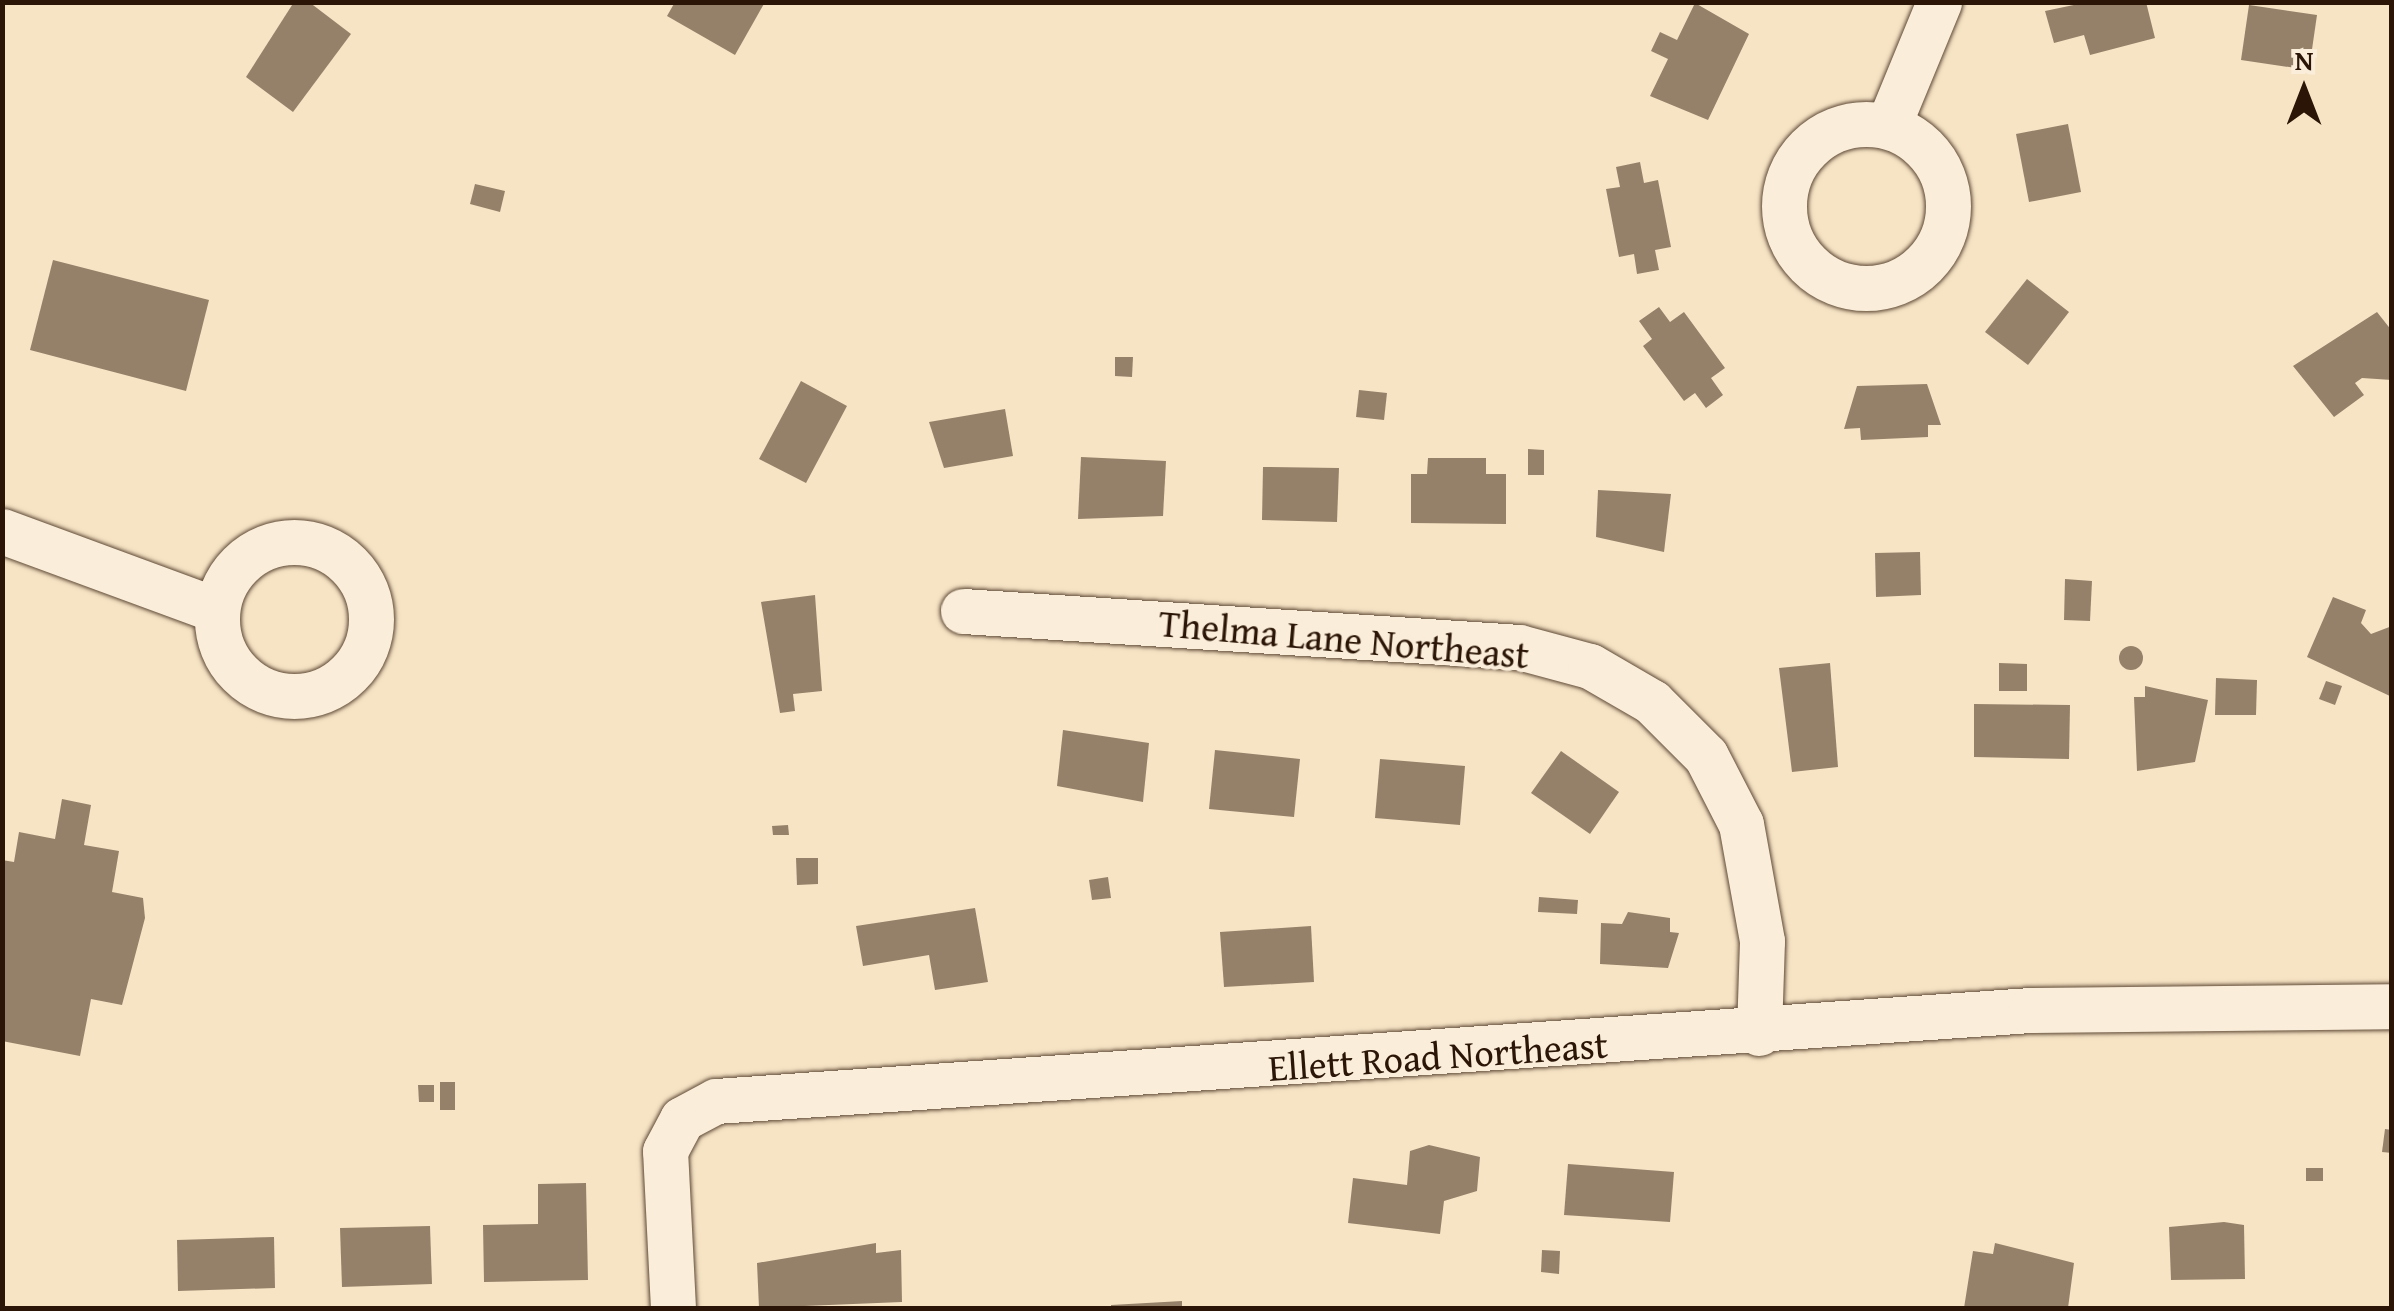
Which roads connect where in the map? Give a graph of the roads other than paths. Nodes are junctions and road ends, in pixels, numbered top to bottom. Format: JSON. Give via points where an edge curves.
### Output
{"nodes":[{"id":1,"x":1939,"y":2,"type":"edge"},
{"id":2,"x":1888,"y":126,"type":"dead end"},
{"id":3,"x":2,"y":532,"type":"edge"},
{"id":4,"x":214,"y":609,"type":"dead end"},
{"id":5,"x":962,"y":611,"type":"dead end"},
{"id":6,"x":2392,"y":1006,"type":"edge"},
{"id":7,"x":1759,"y":1032,"type":"junction"},
{"id":8,"x":672,"y":1308,"type":"edge"}],
"edges":[{"from":1,"to":2,"type":"street"},
{"from":3,"to":4,"type":"street"},
{"from":5,"to":7,"type":"street","name":"Thelma Lane Northeast","via":[[1519,648],[1590,666],[1652,702],[1706,756],[1740,824],[1762,941]]},
{"from":6,"to":7,"type":"street","name":"Ellett Road Northeast","via":[[2031,1010]]},
{"from":7,"to":8,"type":"street","name":"Ellett Road Northeast","via":[[716,1101],[682,1119],[665,1151]]}]}
